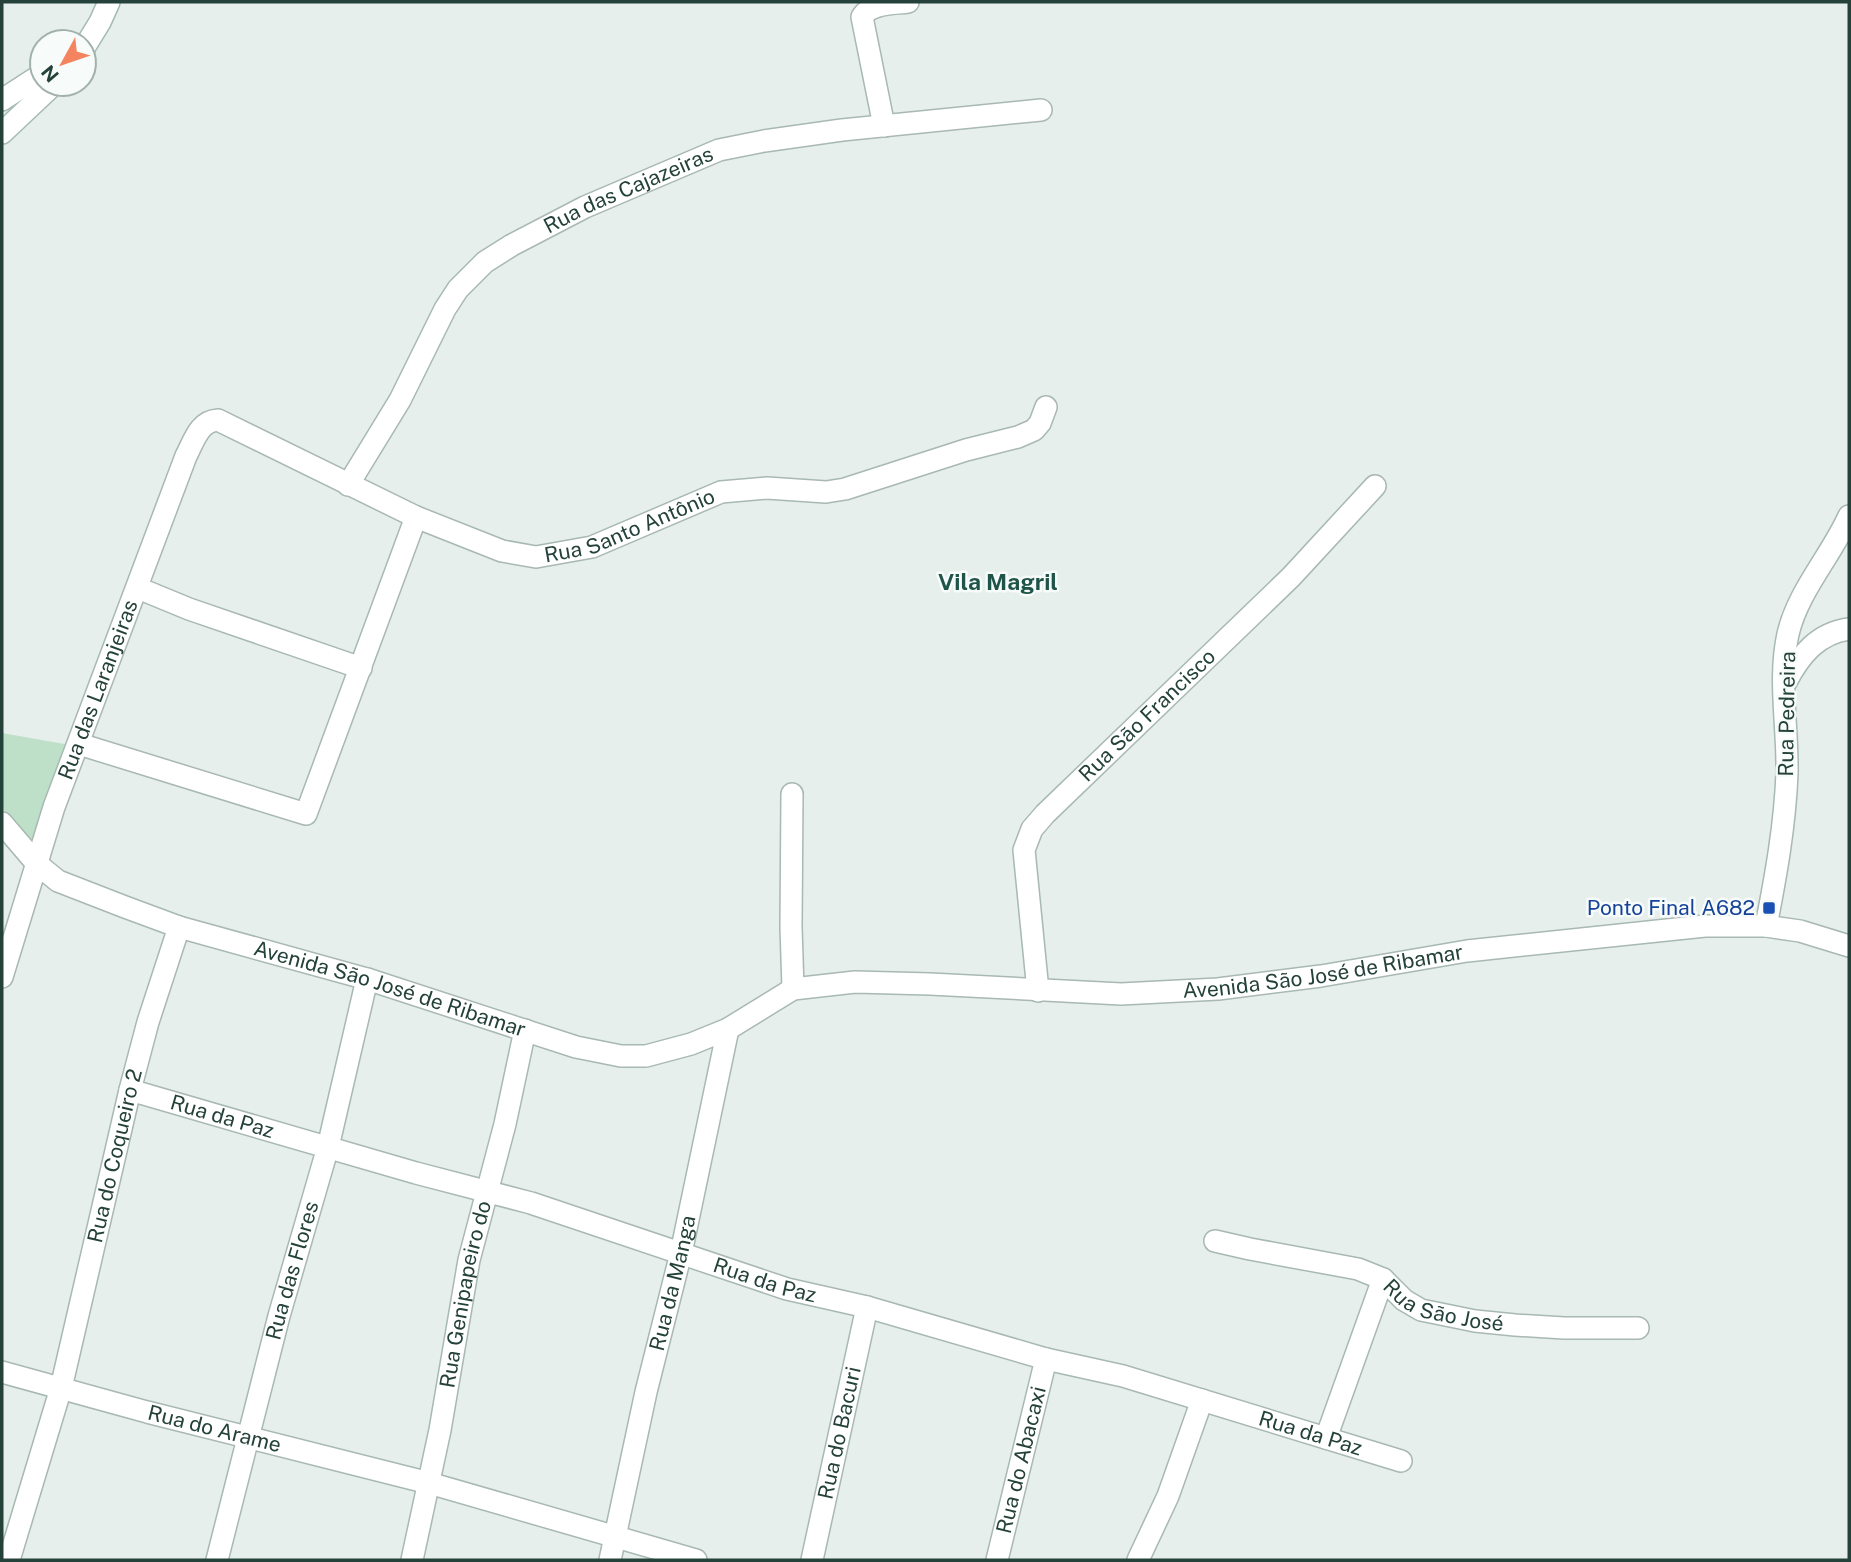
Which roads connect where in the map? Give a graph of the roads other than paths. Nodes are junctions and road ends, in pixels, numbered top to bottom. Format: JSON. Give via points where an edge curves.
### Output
{"nodes":[{"id":1,"x":109,"y":2,"type":"edge"},
{"id":2,"x":908,"y":2,"type":"edge"},
{"id":3,"x":96,"y":28,"type":"edge"},
{"id":4,"x":28,"y":83,"type":"edge"},
{"id":5,"x":39,"y":98,"type":"edge"},
{"id":6,"x":2,"y":100,"type":"edge"},
{"id":7,"x":1041,"y":110,"type":"dead end"},
{"id":8,"x":884,"y":126,"type":"junction"},
{"id":9,"x":2,"y":133,"type":"edge"},
{"id":10,"x":1046,"y":407,"type":"dead end"},
{"id":11,"x":218,"y":420,"type":"joint"},
{"id":12,"x":348,"y":485,"type":"junction"},
{"id":13,"x":1375,"y":486,"type":"dead end"},
{"id":14,"x":1849,"y":516,"type":"edge"},
{"id":15,"x":416,"y":517,"type":"junction"},
{"id":16,"x":138,"y":589,"type":"junction"},
{"id":17,"x":1849,"y":629,"type":"edge"},
{"id":18,"x":361,"y":667,"type":"junction"},
{"id":19,"x":1783,"y":686,"type":"junction"},
{"id":20,"x":79,"y":744,"type":"junction"},
{"id":21,"x":792,"y":794,"type":"dead end"},
{"id":22,"x":2,"y":823,"type":"edge"},
{"id":23,"x":37,"y":864,"type":"junction"},
{"id":24,"x":1766,"y":926,"type":"junction"},
{"id":25,"x":179,"y":927,"type":"junction"},
{"id":26,"x":1849,"y":946,"type":"edge"},
{"id":27,"x":2,"y":977,"type":"edge"},
{"id":28,"x":367,"y":979,"type":"junction"},
{"id":29,"x":793,"y":989,"type":"junction"},
{"id":30,"x":1038,"y":991,"type":"junction"},
{"id":31,"x":728,"y":1029,"type":"junction"},
{"id":32,"x":526,"y":1030,"type":"junction"},
{"id":33,"x":130,"y":1090,"type":"junction"},
{"id":34,"x":328,"y":1147,"type":"junction"},
{"id":35,"x":486,"y":1191,"type":"junction"},
{"id":36,"x":1215,"y":1241,"type":"dead end"},
{"id":37,"x":681,"y":1253,"type":"junction"},
{"id":38,"x":1383,"y":1279,"type":"junction"},
{"id":39,"x":867,"y":1307,"type":"junction"},
{"id":40,"x":1638,"y":1328,"type":"dead end"},
{"id":41,"x":1046,"y":1359,"type":"junction"},
{"id":42,"x":2,"y":1372,"type":"edge"},
{"id":43,"x":61,"y":1388,"type":"junction"},
{"id":44,"x":1202,"y":1400,"type":"junction"},
{"id":45,"x":248,"y":1438,"type":"junction"},
{"id":46,"x":1326,"y":1438,"type":"junction"},
{"id":47,"x":1401,"y":1461,"type":"dead end"},
{"id":48,"x":429,"y":1483,"type":"junction"},
{"id":49,"x":615,"y":1538,"type":"junction"},
{"id":50,"x":9,"y":1560,"type":"edge"},
{"id":51,"x":217,"y":1560,"type":"edge"},
{"id":52,"x":412,"y":1560,"type":"edge"},
{"id":53,"x":610,"y":1560,"type":"edge"},
{"id":54,"x":696,"y":1560,"type":"edge"},
{"id":55,"x":812,"y":1560,"type":"edge"},
{"id":56,"x":997,"y":1560,"type":"edge"},
{"id":57,"x":1138,"y":1560,"type":"edge"}],
"edges":[{"from":1,"to":3,"type":"street"},
{"from":2,"to":8,"type":"street","via":[[874,7],[862,18]]},
{"from":4,"to":6,"type":"street"},
{"from":5,"to":9,"type":"street"},
{"from":7,"to":8,"type":"street","name":"Rua das Cajazeiras"},
{"from":8,"to":12,"type":"street","name":"Rua das Cajazeiras","via":[[719,150],[585,207],[485,262],[445,309],[400,400]]},
{"from":10,"to":15,"type":"street","name":"Rua Santo Antônio","via":[[1034,430],[1018,437],[873,481],[826,492],[766,488],[721,492],[592,547],[558,555],[536,557],[502,551]]},
{"from":11,"to":12,"type":"street","name":"Rua Santo Antônio"},
{"from":11,"to":16,"type":"street","name":"Rua das Laranjeiras","via":[[204,424],[186,456]]},
{"from":12,"to":15,"type":"street","name":"Rua Santo Antônio"},
{"from":13,"to":30,"type":"street","name":"Rua São Francisco","via":[[1291,577],[1032,829],[1024,850]]},
{"from":14,"to":19,"type":"street","name":"Rua Pedreira","via":[[1796,610],[1788,635]]},
{"from":15,"to":18,"type":"street"},
{"from":16,"to":18,"type":"street"},
{"from":16,"to":20,"type":"street","name":"Rua das Laranjeiras"},
{"from":17,"to":19,"type":"street","via":[[1828,633],[1812,645]]},
{"from":18,"to":20,"type":"street","via":[[306,814]]},
{"from":19,"to":24,"type":"street","name":"Rua Pedreira","via":[[1787,773],[1782,839]]},
{"from":20,"to":23,"type":"street","name":"Rua das Laranjeiras"},
{"from":21,"to":29,"type":"street"},
{"from":22,"to":23,"type":"street","name":"Avenida São José de Ribamar"},
{"from":23,"to":25,"type":"street","name":"Avenida São José de Ribamar","via":[[58,881]]},
{"from":23,"to":27,"type":"street","name":"Rua das Laranjeiras"},
{"from":24,"to":26,"type":"street","name":"Avenida São José de Ribamar"},
{"from":24,"to":30,"type":"street","name":"Avenida São José de Ribamar","via":[[1705,926],[1467,951],[1218,989],[1121,995]]},
{"from":25,"to":28,"type":"street","name":"Avenida São José de Ribamar"},
{"from":25,"to":33,"type":"street","name":"Rua do Coqueiro 2"},
{"from":28,"to":32,"type":"street","name":"Avenida São José de Ribamar"},
{"from":28,"to":34,"type":"street","name":"Rua das Flores"},
{"from":29,"to":30,"type":"street","name":"Avenida São José de Ribamar","via":[[855,982]]},
{"from":29,"to":31,"type":"street","name":"Avenida São José de Ribamar"},
{"from":31,"to":32,"type":"street","name":"Avenida São José de Ribamar","via":[[646,1056],[599,1054]]},
{"from":31,"to":37,"type":"street","name":"Rua da Manga"},
{"from":32,"to":35,"type":"street","name":"Rua Genipapeiro do"},
{"from":33,"to":34,"type":"street","name":"Rua da Paz"},
{"from":33,"to":43,"type":"street","name":"Rua do Coqueiro 2"},
{"from":34,"to":35,"type":"street","name":"Rua da Paz"},
{"from":34,"to":45,"type":"street","name":"Rua das Flores"},
{"from":35,"to":37,"type":"street","name":"Rua da Paz"},
{"from":35,"to":48,"type":"street","name":"Rua Genipapeiro do","via":[[461,1298]]},
{"from":36,"to":38,"type":"street","name":"Rua São José","via":[[1359,1269]]},
{"from":37,"to":39,"type":"street","name":"Rua da Paz","via":[[787,1289]]},
{"from":37,"to":49,"type":"street","name":"Rua da Manga"},
{"from":38,"to":40,"type":"street","name":"Rua São José","via":[[1421,1310],[1475,1321]]},
{"from":38,"to":46,"type":"street"},
{"from":39,"to":41,"type":"street","name":"Rua da Paz"},
{"from":39,"to":55,"type":"street","name":"Rua do Bacuri"},
{"from":41,"to":44,"type":"street","name":"Rua da Paz"},
{"from":41,"to":56,"type":"street","name":"Rua do Abacaxi"},
{"from":42,"to":43,"type":"street","name":"Rua do Arame"},
{"from":43,"to":45,"type":"street","name":"Rua do Arame"},
{"from":43,"to":50,"type":"street","name":"Rua do Coqueiro 2"},
{"from":44,"to":46,"type":"street","name":"Rua da Paz"},
{"from":44,"to":57,"type":"street","via":[[1168,1496]]},
{"from":45,"to":48,"type":"street","name":"Rua do Arame"},
{"from":45,"to":51,"type":"street","name":"Rua das Flores"},
{"from":46,"to":47,"type":"street","name":"Rua da Paz"},
{"from":48,"to":49,"type":"street"},
{"from":48,"to":52,"type":"street","name":"Rua Genipapeiro do"},
{"from":49,"to":53,"type":"street","name":"Rua da Manga"},
{"from":49,"to":54,"type":"street"}]}
